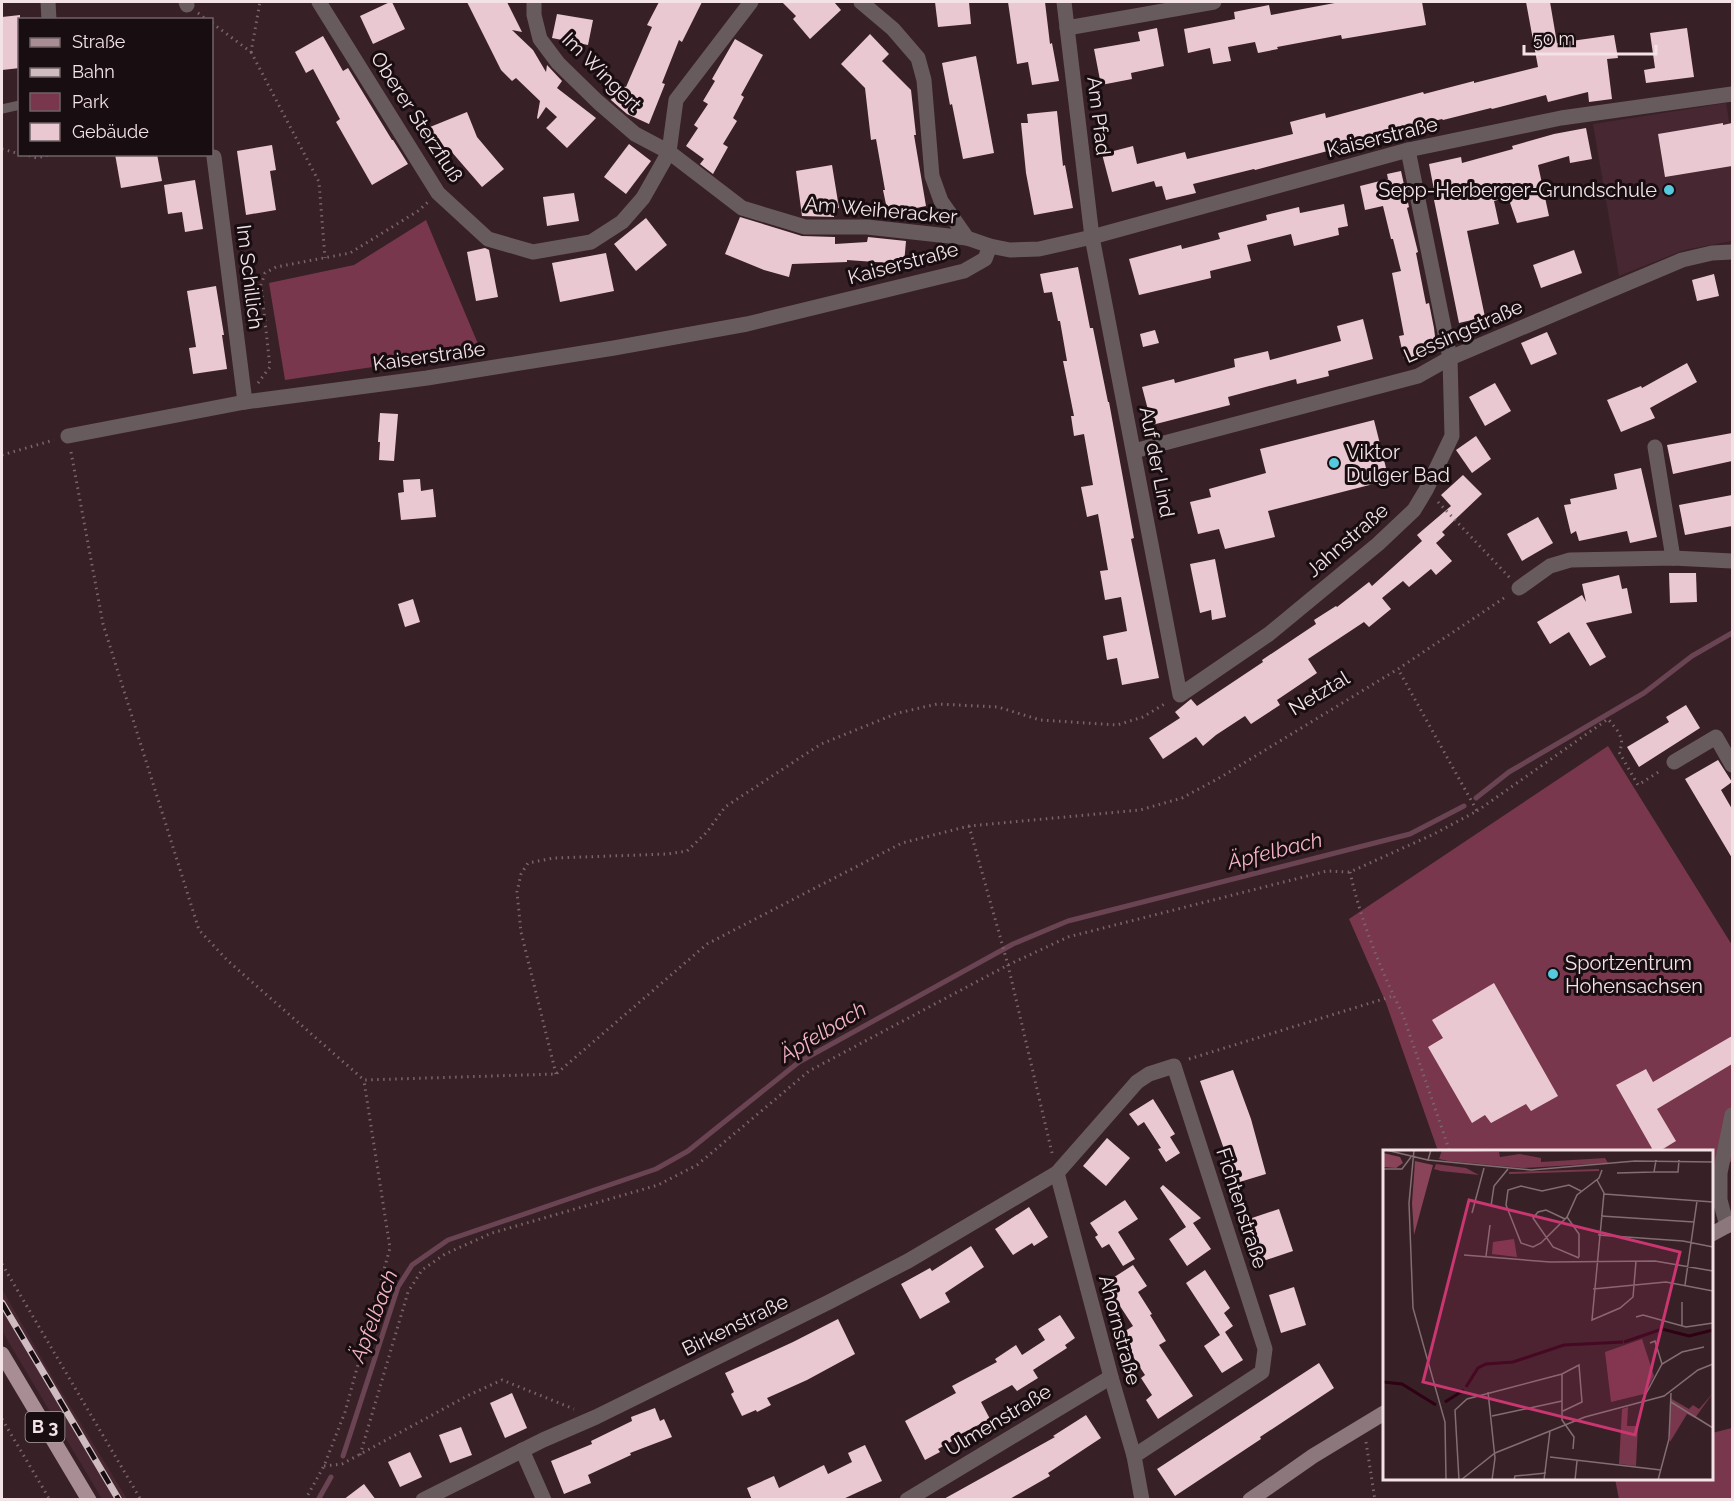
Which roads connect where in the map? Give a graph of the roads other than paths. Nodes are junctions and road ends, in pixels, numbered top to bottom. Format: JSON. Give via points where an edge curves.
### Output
{"nodes":[{"id":1,"x":48,"y":2,"type":"edge"},
{"id":2,"x":319,"y":2,"type":"edge"},
{"id":3,"x":534,"y":2,"type":"edge"},
{"id":4,"x":751,"y":2,"type":"edge"},
{"id":5,"x":861,"y":2,"type":"edge"},
{"id":6,"x":1064,"y":2,"type":"edge"},
{"id":7,"x":1214,"y":2,"type":"edge"},
{"id":8,"x":49,"y":18,"type":"edge"},
{"id":9,"x":1067,"y":28,"type":"junction"},
{"id":10,"x":1732,"y":94,"type":"edge"},
{"id":11,"x":18,"y":105,"type":"edge"},
{"id":12,"x":2,"y":109,"type":"edge"},
{"id":13,"x":1408,"y":150,"type":"junction"},
{"id":14,"x":669,"y":152,"type":"junction"},
{"id":15,"x":214,"y":157,"type":"dead end"},
{"id":16,"x":1092,"y":237,"type":"junction"},
{"id":17,"x":967,"y":238,"type":"junction"},
{"id":18,"x":990,"y":246,"type":"junction"},
{"id":19,"x":1732,"y":252,"type":"edge"},
{"id":20,"x":1450,"y":358,"type":"junction"},
{"id":21,"x":245,"y":402,"type":"junction"},
{"id":22,"x":68,"y":436,"type":"road end"},
{"id":23,"x":1655,"y":447,"type":"dead end"},
{"id":24,"x":1134,"y":451,"type":"junction"},
{"id":25,"x":1673,"y":558,"type":"junction"},
{"id":26,"x":1732,"y":561,"type":"edge"},
{"id":27,"x":1519,"y":588,"type":"road end"},
{"id":28,"x":1180,"y":695,"type":"joint"},
{"id":29,"x":1674,"y":762,"type":"road end"},
{"id":30,"x":1732,"y":765,"type":"edge"},
{"id":31,"x":1732,"y":1115,"type":"edge"},
{"id":32,"x":1057,"y":1173,"type":"junction"},
{"id":33,"x":1730,"y":1224,"type":"edge"},
{"id":34,"x":1713,"y":1233,"type":"edge"},
{"id":35,"x":2,"y":1354,"type":"edge"},
{"id":36,"x":1111,"y":1377,"type":"junction"},
{"id":37,"x":1383,"y":1414,"type":"edge"},
{"id":38,"x":522,"y":1450,"type":"junction"},
{"id":39,"x":1134,"y":1456,"type":"junction"},
{"id":40,"x":89,"y":1500,"type":"edge"},
{"id":41,"x":423,"y":1500,"type":"edge"},
{"id":42,"x":544,"y":1500,"type":"edge"},
{"id":43,"x":907,"y":1500,"type":"edge"},
{"id":44,"x":1142,"y":1500,"type":"edge"},
{"id":45,"x":1250,"y":1500,"type":"edge"}],
"edges":[{"from":1,"to":8,"type":"street"},
{"from":2,"to":14,"type":"street","name":"Oberer Sterzfluß","via":[[438,193],[488,239],[533,252],[591,242],[622,222],[643,198]]},
{"from":3,"to":14,"type":"street","name":"Im Wingert","via":[[540,39],[558,63],[635,134]]},
{"from":4,"to":14,"type":"street","name":"Oberer Sterzfluß","via":[[676,100]]},
{"from":5,"to":17,"type":"street","name":"Am Weiheracker","via":[[894,29],[918,58],[924,80],[932,176],[941,201]]},
{"from":6,"to":9,"type":"street","name":"Am Pfad"},
{"from":7,"to":9,"type":"street"},
{"from":9,"to":16,"type":"street","name":"Am Pfad"},
{"from":10,"to":13,"type":"street","name":"Kaiserstraße","via":[[1561,118]]},
{"from":11,"to":12,"type":"lane"},
{"from":13,"to":16,"type":"street","name":"Kaiserstraße"},
{"from":13,"to":20,"type":"street","name":"Jahnstraße"},
{"from":14,"to":17,"type":"street","name":"Am Weiheracker","via":[[742,208],[805,227],[867,227]]},
{"from":15,"to":21,"type":"street","name":"Im Schillich"},
{"from":16,"to":18,"type":"street","name":"Kaiserstraße","via":[[1039,249]]},
{"from":16,"to":24,"type":"street","name":"Auf der Lind"},
{"from":17,"to":18,"type":"street","name":"Am Weiheracker"},
{"from":18,"to":21,"type":"street","name":"Kaiserstraße","via":[[985,259],[964,272],[747,324],[427,378]]},
{"from":19,"to":20,"type":"street","name":"Lessingstraße","via":[[1682,260]]},
{"from":20,"to":24,"type":"street","name":"Lessingstraße","via":[[1418,376]]},
{"from":20,"to":28,"type":"street","name":"Jahnstraße","via":[[1452,436],[1414,510],[1269,634]]},
{"from":21,"to":22,"type":"street","name":"Kaiserstraße"},
{"from":23,"to":25,"type":"street"},
{"from":24,"to":28,"type":"street","name":"Auf der Lind"},
{"from":25,"to":26,"type":"street"},
{"from":25,"to":27,"type":"street","via":[[1570,560],[1550,566]]},
{"from":29,"to":30,"type":"street","via":[[1716,737]]},
{"from":31,"to":33,"type":"street","via":[[1720,1173],[1720,1200]]},
{"from":32,"to":36,"type":"street","name":"Ahornstraße"},
{"from":32,"to":38,"type":"street","name":"Birkenstraße","via":[[908,1261],[829,1302],[596,1418]]},
{"from":32,"to":39,"type":"street","name":"Fichtenstraße","via":[[1137,1082],[1174,1066],[1265,1349],[1262,1372]]},
{"from":33,"to":34,"type":"street"},
{"from":35,"to":40,"type":"main road","number":"B 3"},
{"from":36,"to":39,"type":"street","name":"Ahornstraße"},
{"from":36,"to":43,"type":"street","name":"Ulmenstraße"},
{"from":37,"to":45,"type":"street"},
{"from":38,"to":41,"type":"street","name":"Birkenstraße"},
{"from":38,"to":42,"type":"street"},
{"from":39,"to":44,"type":"street","name":"Ahornstraße"}]}
